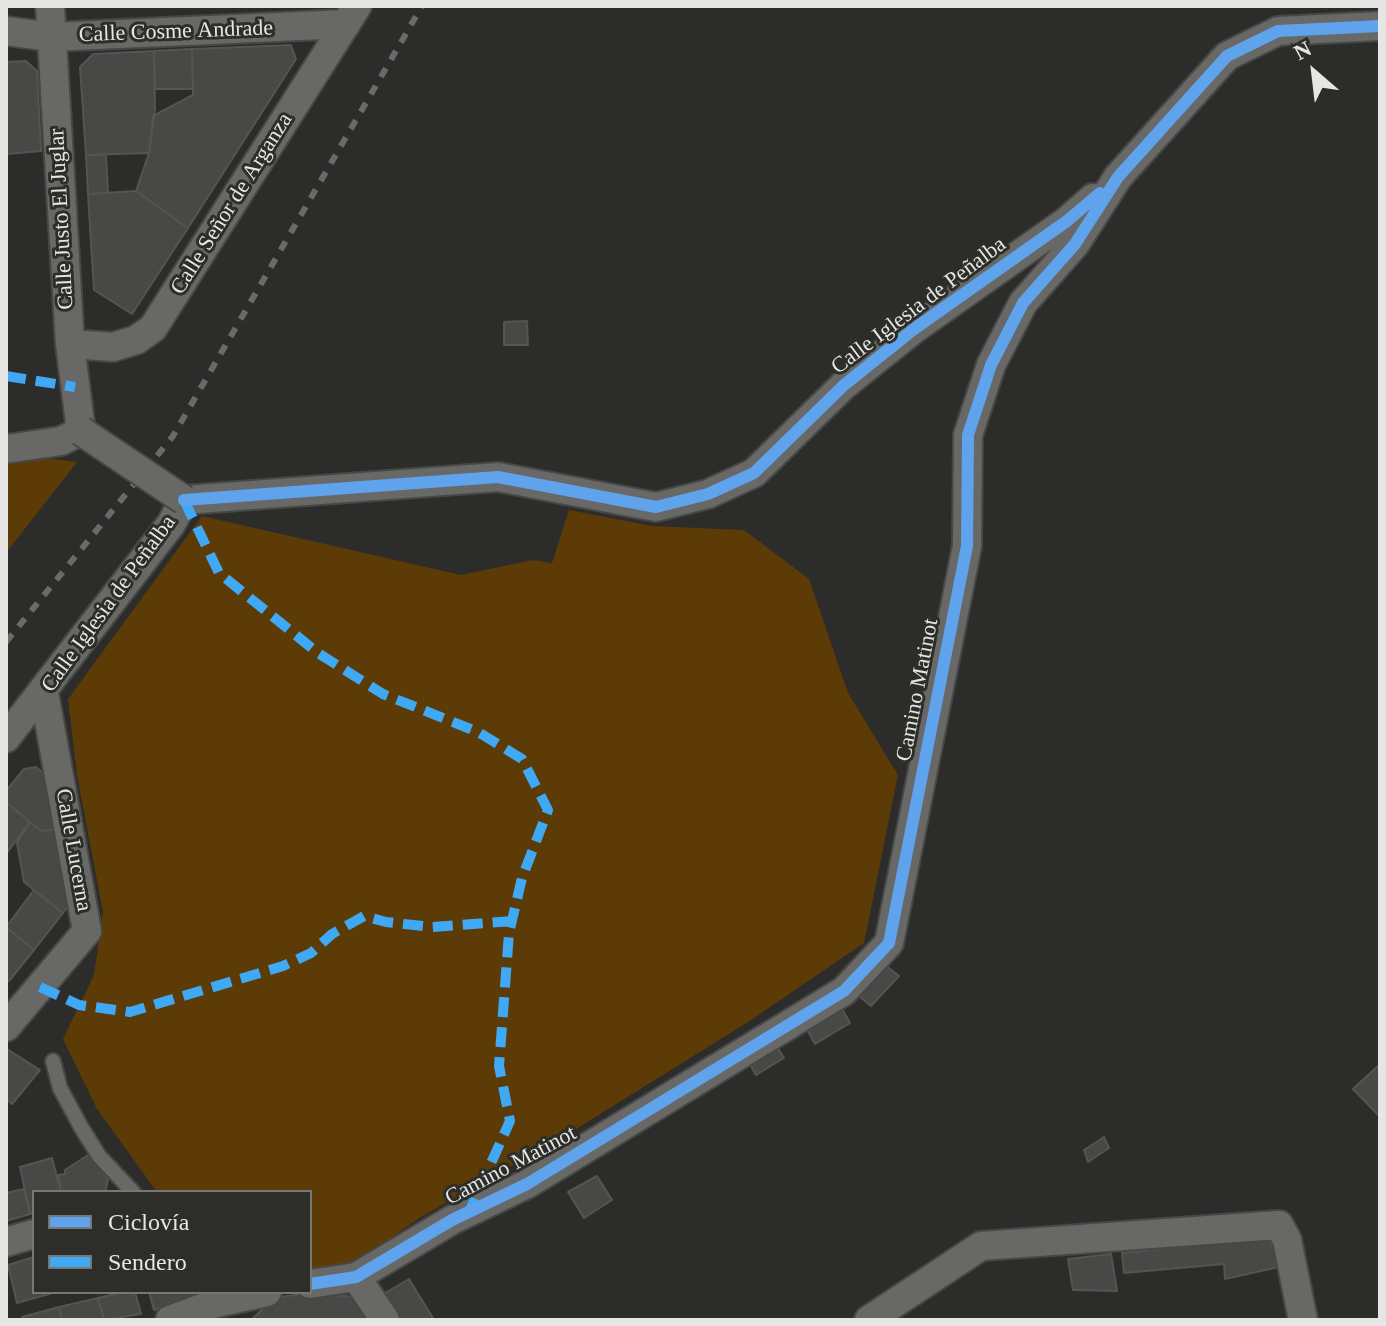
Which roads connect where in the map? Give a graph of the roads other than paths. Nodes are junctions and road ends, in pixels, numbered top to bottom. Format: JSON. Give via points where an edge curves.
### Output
{"nodes":[{"id":1,"x":50,"y":6,"type":"edge"},
{"id":2,"x":352,"y":15,"type":"edge"},
{"id":3,"x":1380,"y":26,"type":"edge"},
{"id":4,"x":6,"y":31,"type":"edge"},
{"id":5,"x":51,"y":37,"type":"junction"},
{"id":6,"x":1118,"y":177,"type":"junction"},
{"id":7,"x":70,"y":344,"type":"junction"},
{"id":8,"x":81,"y":431,"type":"junction"},
{"id":9,"x":6,"y":449,"type":"edge"},
{"id":10,"x":184,"y":500,"type":"junction"},
{"id":11,"x":44,"y":693,"type":"junction"},
{"id":12,"x":6,"y":738,"type":"edge"},
{"id":13,"x":6,"y":1027,"type":"edge"},
{"id":14,"x":53,"y":1061,"type":"dead end"},
{"id":15,"x":131,"y":1190,"type":"edge"},
{"id":16,"x":32,"y":1235,"type":"edge"},
{"id":17,"x":6,"y":1242,"type":"edge"},
{"id":18,"x":356,"y":1277,"type":"junction"},
{"id":19,"x":312,"y":1284,"type":"edge"},
{"id":20,"x":245,"y":1294,"type":"edge"},
{"id":21,"x":213,"y":1297,"type":"edge"},
{"id":22,"x":170,"y":1320,"type":"edge"},
{"id":23,"x":385,"y":1320,"type":"edge"},
{"id":24,"x":869,"y":1320,"type":"edge"},
{"id":25,"x":1303,"y":1320,"type":"edge"}],
"edges":[{"from":1,"to":5,"type":"street","name":"Calle Justo El Juglar"},
{"from":2,"to":5,"type":"street","name":"Calle Cosme Andrade"},
{"from":2,"to":7,"type":"street","name":"Calle Señor de Arganza","via":[[153,328],[113,347]]},
{"from":3,"to":6,"type":"street","name":"Camino Matinot","via":[[1278,31],[1227,56]]},
{"from":4,"to":5,"type":"street","name":"Calle Cosme Andrade"},
{"from":5,"to":7,"type":"street","name":"Calle Justo El Juglar"},
{"from":6,"to":10,"type":"street","name":"Calle Iglesia de Peñalba","via":[[1067,221],[844,385],[754,473],[708,494],[656,507],[498,477]]},
{"from":6,"to":18,"type":"street","name":"Camino Matinot","via":[[1075,244],[1023,303],[991,365],[968,435],[967,546],[889,943],[844,991],[527,1184],[452,1220]]},
{"from":7,"to":8,"type":"street","name":"Calle Justo El Juglar"},
{"from":8,"to":9,"type":"street","via":[[61,441]]},
{"from":8,"to":10,"type":"street","bridge":true},
{"from":10,"to":11,"type":"street","name":"Calle Iglesia de Peñalba"},
{"from":11,"to":12,"type":"street","name":"Calle Iglesia de Peñalba"},
{"from":11,"to":13,"type":"street","name":"Calle Lucerna","via":[[87,931]]},
{"from":14,"to":15,"type":"lane","via":[[60,1088],[87,1137]]},
{"from":16,"to":17,"type":"street"},
{"from":18,"to":19,"type":"street"},
{"from":18,"to":23,"type":"street"},
{"from":20,"to":21,"type":"street"},
{"from":21,"to":22,"type":"street"},
{"from":24,"to":25,"type":"street","via":[[981,1246],[1279,1225],[1287,1240]]}]}
